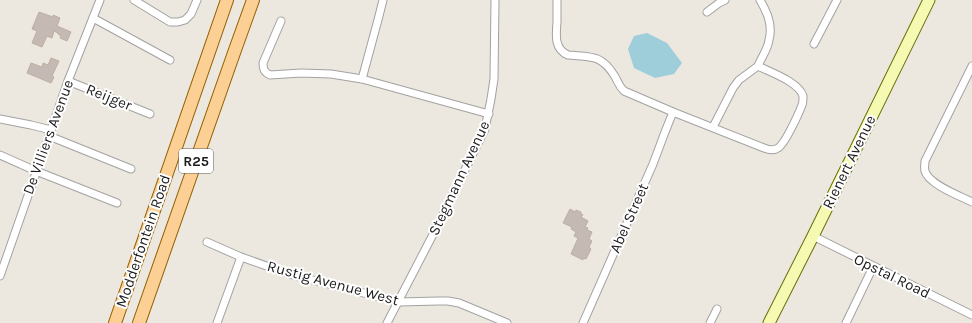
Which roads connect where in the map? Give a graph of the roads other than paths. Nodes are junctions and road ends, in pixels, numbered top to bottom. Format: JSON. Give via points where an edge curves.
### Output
{"nodes":[{"id":1,"x":100,"y":0,"type":"edge"},
{"id":2,"x":134,"y":0,"type":"edge"},
{"id":3,"x":197,"y":0,"type":"edge"},
{"id":4,"x":227,"y":0,"type":"edge"},
{"id":5,"x":253,"y":0,"type":"edge"},
{"id":6,"x":383,"y":0,"type":"edge"},
{"id":7,"x":495,"y":0,"type":"edge"},
{"id":8,"x":557,"y":0,"type":"edge"},
{"id":9,"x":725,"y":0,"type":"edge"},
{"id":10,"x":760,"y":0,"type":"edge"},
{"id":11,"x":837,"y":0,"type":"edge"},
{"id":12,"x":929,"y":0,"type":"edge"},
{"id":13,"x":707,"y":12,"type":"dead end"},
{"id":14,"x":93,"y":18,"type":"junction"},
{"id":15,"x":280,"y":21,"type":"dead end"},
{"id":16,"x":814,"y":44,"type":"dead end"},
{"id":17,"x":170,"y":60,"type":"dead end"},
{"id":18,"x":758,"y":66,"type":"junction"},
{"id":19,"x":972,"y":66,"type":"edge"},
{"id":20,"x":362,"y":79,"type":"junction"},
{"id":21,"x":68,"y":81,"type":"junction"},
{"id":22,"x":673,"y":112,"type":"junction"},
{"id":23,"x":150,"y":114,"type":"dead end"},
{"id":24,"x":489,"y":114,"type":"junction"},
{"id":25,"x":0,"y":119,"type":"edge"},
{"id":26,"x":712,"y":127,"type":"junction"},
{"id":27,"x":50,"y":133,"type":"junction"},
{"id":28,"x":0,"y":155,"type":"edge"},
{"id":29,"x":130,"y":169,"type":"dead end"},
{"id":30,"x":36,"y":171,"type":"junction"},
{"id":31,"x":972,"y":202,"type":"edge"},
{"id":32,"x":117,"y":203,"type":"dead end"},
{"id":33,"x":813,"y":236,"type":"junction"},
{"id":34,"x":207,"y":242,"type":"dead end"},
{"id":35,"x":241,"y":257,"type":"junction"},
{"id":36,"x":873,"y":267,"type":"junction"},
{"id":37,"x":0,"y":276,"type":"edge"},
{"id":38,"x":399,"y":302,"type":"junction"},
{"id":39,"x":716,"y":309,"type":"dead end"},
{"id":40,"x":972,"y":315,"type":"edge"},
{"id":41,"x":115,"y":323,"type":"edge"},
{"id":42,"x":139,"y":323,"type":"edge"},
{"id":43,"x":217,"y":323,"type":"edge"},
{"id":44,"x":387,"y":323,"type":"edge"},
{"id":45,"x":507,"y":323,"type":"edge"},
{"id":46,"x":583,"y":323,"type":"edge"},
{"id":47,"x":710,"y":323,"type":"edge"},
{"id":48,"x":769,"y":323,"type":"edge"},
{"id":49,"x":846,"y":323,"type":"edge"}],
"edges":[{"from":1,"to":14,"type":"street","name":"De Villiers Avenue"},
{"from":2,"to":3,"type":"street","via":[[170,22],[185,20],[191,14]]},
{"from":4,"to":41,"type":"main road","name":"Modderfontein Road","number":"R25"},
{"from":5,"to":42,"type":"main road","name":"Modderfontein Road","number":"R25"},
{"from":6,"to":20,"type":"street"},
{"from":7,"to":24,"type":"street","name":"Stegmann Avenue","via":[[494,79]]},
{"from":8,"to":22,"type":"street","via":[[556,38],[558,46],[565,54],[602,61],[624,90]]},
{"from":9,"to":13,"type":"street"},
{"from":10,"to":18,"type":"street","via":[[767,13],[770,30],[769,41]]},
{"from":11,"to":16,"type":"street"},
{"from":12,"to":33,"type":"street","name":"Rienert Avenue"},
{"from":14,"to":17,"type":"street"},
{"from":14,"to":21,"type":"street","name":"De Villiers Avenue"},
{"from":15,"to":20,"type":"street","via":[[263,63],[266,73],[331,74]]},
{"from":18,"to":26,"type":"street","via":[[732,88]]},
{"from":18,"to":26,"type":"street","via":[[790,81],[803,96],[803,103],[784,143],[771,150]]},
{"from":19,"to":31,"type":"street","via":[[925,161],[924,170],[928,178],[936,184]]},
{"from":20,"to":24,"type":"street"},
{"from":21,"to":23,"type":"street","name":"Reijger"},
{"from":21,"to":27,"type":"street","name":"De Villiers Avenue"},
{"from":22,"to":26,"type":"street"},
{"from":22,"to":46,"type":"street","name":"Abel Street","via":[[653,164]]},
{"from":24,"to":38,"type":"street","name":"Stegmann Avenue","via":[[485,129]]},
{"from":25,"to":27,"type":"street","via":[[31,125]]},
{"from":27,"to":29,"type":"street"},
{"from":27,"to":30,"type":"street","name":"De Villiers Avenue"},
{"from":28,"to":30,"type":"street"},
{"from":30,"to":32,"type":"street"},
{"from":30,"to":37,"type":"street","name":"De Villiers Avenue"},
{"from":33,"to":36,"type":"street","name":"Opstal Road"},
{"from":33,"to":48,"type":"street","name":"Rienert Avenue"},
{"from":34,"to":35,"type":"street","name":"Rustig Avenue West"},
{"from":35,"to":38,"type":"street","name":"Rustig Avenue West","via":[[275,270]]},
{"from":35,"to":43,"type":"street"},
{"from":36,"to":40,"type":"street","name":"Opstal Road"},
{"from":36,"to":49,"type":"street"},
{"from":38,"to":44,"type":"street","name":"Stegmann Avenue"},
{"from":38,"to":45,"type":"street","name":"Rustig Avenue West","via":[[448,301]]},
{"from":39,"to":47,"type":"street"}]}
